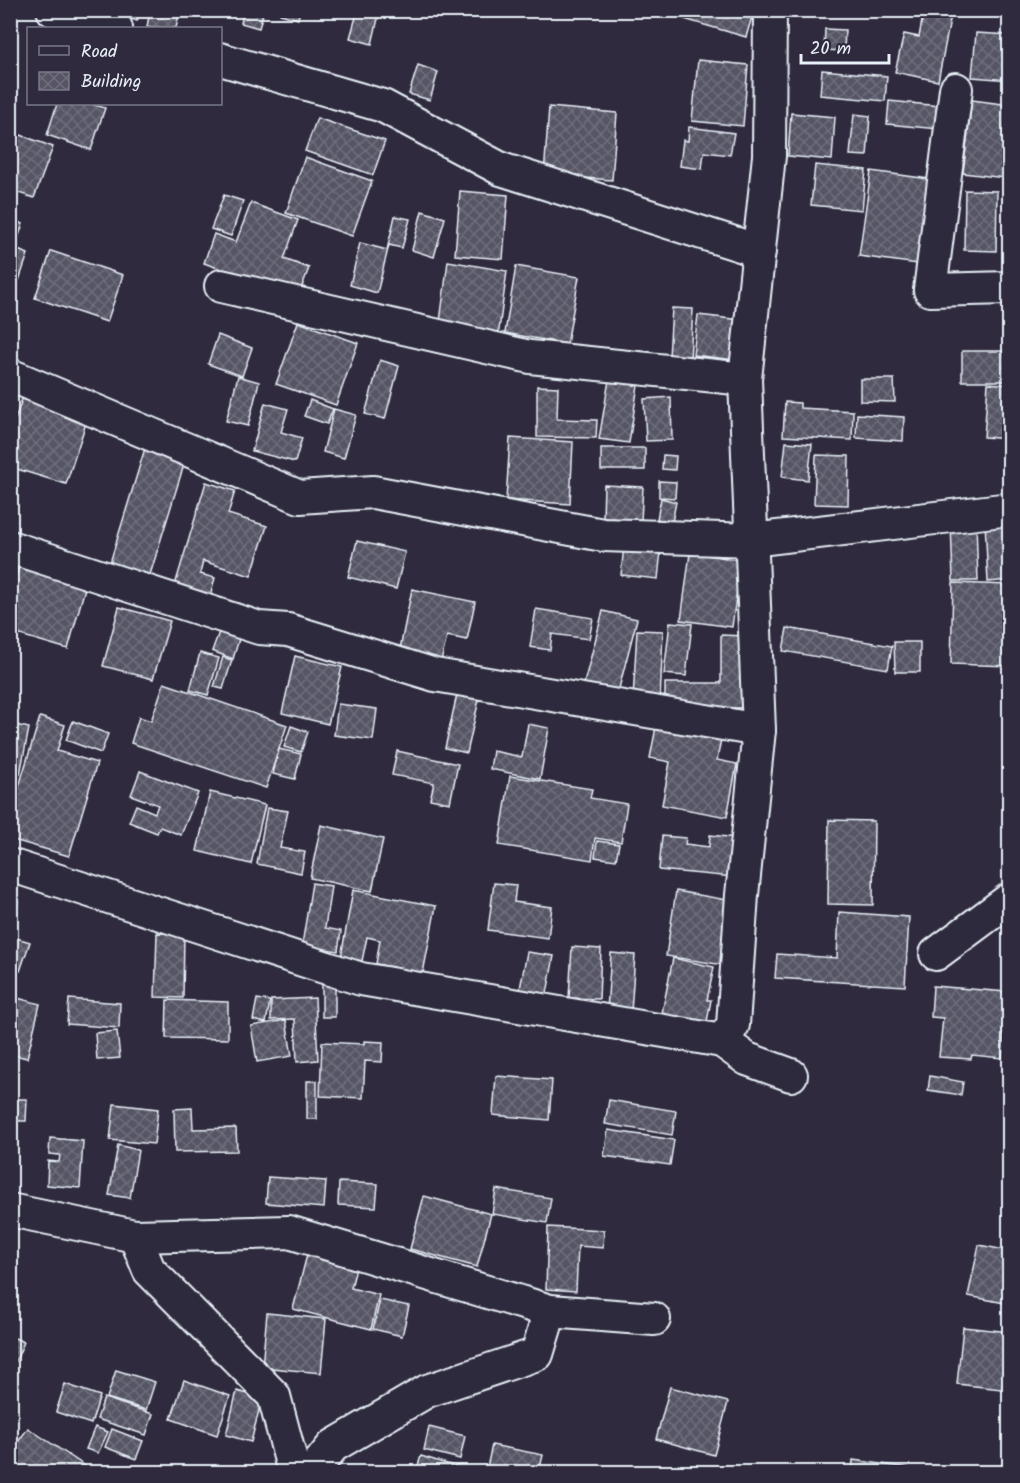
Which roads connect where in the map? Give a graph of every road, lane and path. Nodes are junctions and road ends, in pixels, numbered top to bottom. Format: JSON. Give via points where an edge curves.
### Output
{"nodes":[{"id":1,"x":53,"y":10,"type":"edge"},
{"id":2,"x":770,"y":10,"type":"edge"},
{"id":3,"x":112,"y":27,"type":"edge"},
{"id":4,"x":222,"y":60,"type":"edge"},
{"id":5,"x":956,"y":89,"type":"dead end"},
{"id":6,"x":759,"y":251,"type":"junction"},
{"id":7,"x":221,"y":286,"type":"dead end"},
{"id":8,"x":1010,"y":288,"type":"edge"},
{"id":9,"x":10,"y":375,"type":"edge"},
{"id":10,"x":745,"y":379,"type":"junction"},
{"id":11,"x":1010,"y":509,"type":"edge"},
{"id":12,"x":752,"y":540,"type":"junction"},
{"id":13,"x":10,"y":547,"type":"edge"},
{"id":14,"x":759,"y":730,"type":"junction"},
{"id":15,"x":10,"y":866,"type":"edge"},
{"id":16,"x":1010,"y":899,"type":"edge"},
{"id":17,"x":936,"y":954,"type":"dead end"},
{"id":18,"x":722,"y":1041,"type":"junction"},
{"id":19,"x":791,"y":1075,"type":"dead end"},
{"id":20,"x":10,"y":1210,"type":"edge"},
{"id":21,"x":135,"y":1236,"type":"junction"},
{"id":22,"x":550,"y":1311,"type":"junction"},
{"id":23,"x":654,"y":1319,"type":"dead end"},
{"id":24,"x":294,"y":1473,"type":"edge"},
{"id":25,"x":312,"y":1473,"type":"edge"}],
"edges":[{"from":1,"to":3,"type":"street"},
{"from":2,"to":6,"type":"street","via":[[769,156]]},
{"from":4,"to":6,"type":"street","via":[[383,106],[501,169]]},
{"from":5,"to":8,"type":"street","via":[[930,290]]},
{"from":6,"to":10,"type":"street"},
{"from":7,"to":10,"type":"street","via":[[530,357]]},
{"from":9,"to":12,"type":"street","via":[[300,497],[373,492],[603,535]]},
{"from":10,"to":12,"type":"street"},
{"from":11,"to":12,"type":"street"},
{"from":12,"to":14,"type":"street"},
{"from":13,"to":14,"type":"street","via":[[258,628],[288,630],[435,675]]},
{"from":14,"to":18,"type":"street","via":[[733,1025]]},
{"from":15,"to":18,"type":"street","via":[[361,979]]},
{"from":16,"to":17,"type":"street"},
{"from":18,"to":19,"type":"street","via":[[747,1059]]},
{"from":20,"to":21,"type":"street"},
{"from":21,"to":22,"type":"street","via":[[288,1232]]},
{"from":21,"to":24,"type":"street","via":[[149,1270],[274,1396]]},
{"from":22,"to":23,"type":"street"},
{"from":22,"to":25,"type":"street","via":[[537,1354],[427,1391],[333,1446]]}]}
